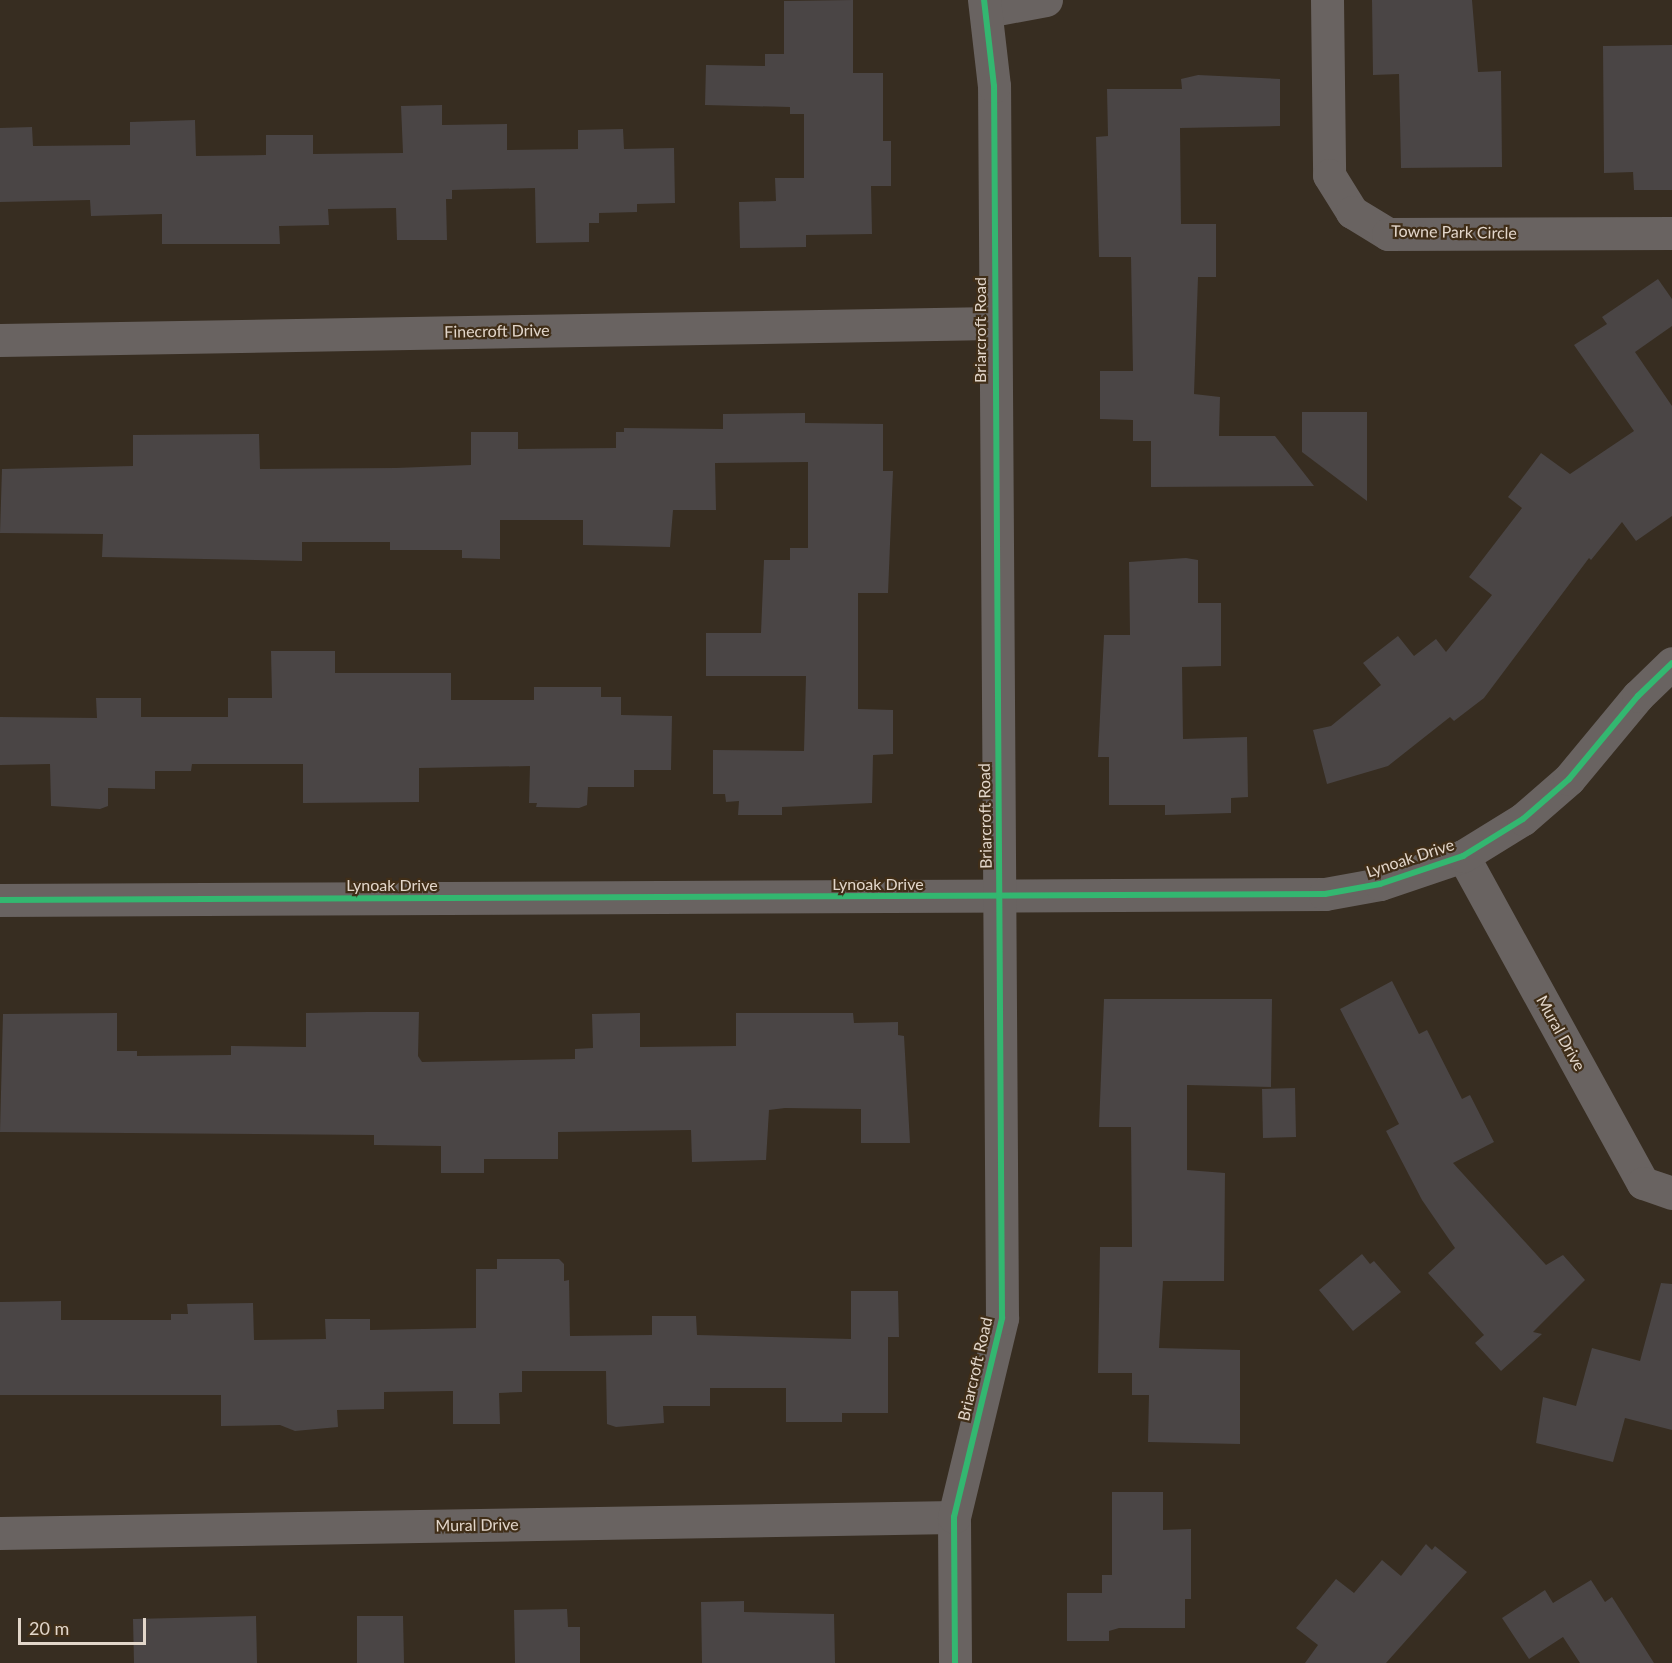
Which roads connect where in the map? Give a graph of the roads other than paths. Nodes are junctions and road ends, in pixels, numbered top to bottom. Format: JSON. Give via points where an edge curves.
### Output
{"nodes":[{"id":1,"x":1046,"y":0,"type":"edge"},
{"id":2,"x":1327,"y":0,"type":"edge"},
{"id":3,"x":986,"y":5,"type":"edge"},
{"id":4,"x":1672,"y":233,"type":"edge"},
{"id":5,"x":993,"y":323,"type":"junction"},
{"id":6,"x":0,"y":340,"type":"edge"},
{"id":7,"x":1672,"y":663,"type":"edge"},
{"id":8,"x":1463,"y":856,"type":"junction"},
{"id":9,"x":999,"y":897,"type":"junction"},
{"id":10,"x":0,"y":900,"type":"edge"},
{"id":11,"x":1672,"y":1192,"type":"edge"},
{"id":12,"x":954,"y":1517,"type":"junction"},
{"id":13,"x":0,"y":1533,"type":"edge"},
{"id":14,"x":956,"y":1663,"type":"edge"}],
"edges":[{"from":1,"to":3,"type":"street"},
{"from":2,"to":4,"type":"street","name":"Towne Park Circle","via":[[1329,175],[1352,212],[1388,234]]},
{"from":3,"to":5,"type":"street","name":"Briarcroft Road","via":[[994,86]]},
{"from":5,"to":6,"type":"street","name":"Finecroft Drive"},
{"from":5,"to":9,"type":"street","name":"Briarcroft Road"},
{"from":7,"to":8,"type":"street","name":"Lynoak Drive","via":[[1638,696],[1569,779],[1523,819]]},
{"from":8,"to":9,"type":"street","name":"Lynoak Drive","via":[[1380,884],[1325,894]]},
{"from":8,"to":11,"type":"street","name":"Mural Drive","via":[[1643,1182]]},
{"from":9,"to":10,"type":"street","name":"Lynoak Drive"},
{"from":9,"to":12,"type":"street","name":"Briarcroft Road","via":[[1002,1318]]},
{"from":12,"to":13,"type":"street","name":"Mural Drive"},
{"from":12,"to":14,"type":"street","name":"Briarcroft Road"}]}
